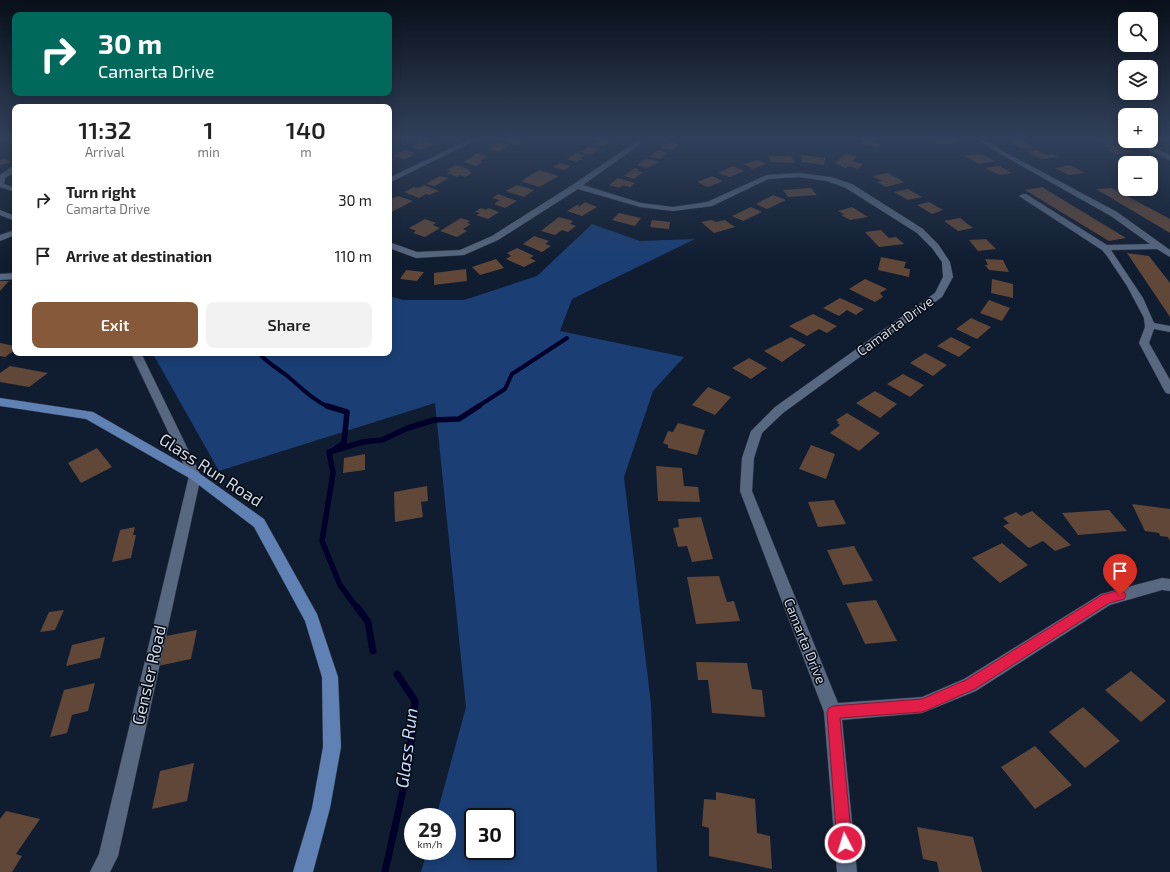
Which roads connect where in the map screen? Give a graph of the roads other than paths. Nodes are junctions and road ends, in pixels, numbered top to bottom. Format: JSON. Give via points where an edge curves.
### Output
{"nodes":[{"id":1,"x":1,"y":180,"type":"edge"},
{"id":2,"x":585,"y":180,"type":"edge"},
{"id":3,"x":761,"y":180,"type":"edge"},
{"id":4,"x":830,"y":180,"type":"edge"},
{"id":5,"x":1051,"y":180,"type":"edge"},
{"id":6,"x":576,"y":186,"type":"junction"},
{"id":7,"x":12,"y":189,"type":"edge"},
{"id":8,"x":1023,"y":196,"type":"dead end"},
{"id":9,"x":0,"y":212,"type":"edge"},
{"id":10,"x":12,"y":218,"type":"edge"},
{"id":11,"x":12,"y":233,"type":"edge"},
{"id":12,"x":0,"y":238,"type":"edge"},
{"id":13,"x":392,"y":246,"type":"edge"},
{"id":14,"x":1160,"y":246,"type":"junction"},
{"id":15,"x":1105,"y":248,"type":"junction"},
{"id":16,"x":1170,"y":254,"type":"edge"},
{"id":17,"x":12,"y":276,"type":"edge"},
{"id":18,"x":0,"y":277,"type":"edge"},
{"id":19,"x":1150,"y":325,"type":"junction"},
{"id":20,"x":1170,"y":329,"type":"edge"},
{"id":21,"x":137,"y":356,"type":"edge"},
{"id":22,"x":1170,"y":390,"type":"edge"},
{"id":23,"x":0,"y":402,"type":"edge"},
{"id":24,"x":195,"y":476,"type":"junction"},
{"id":25,"x":1170,"y":585,"type":"edge"},
{"id":26,"x":833,"y":712,"type":"junction"},
{"id":27,"x":100,"y":872,"type":"edge"},
{"id":28,"x":303,"y":872,"type":"edge"},
{"id":29,"x":847,"y":872,"type":"edge"}],
"edges":[{"from":1,"to":7,"type":"street","via":[[0,185]]},
{"from":2,"to":6,"type":"street"},
{"from":3,"to":6,"type":"street","name":"Camarta Drive","via":[[709,204],[673,209],[640,205]]},
{"from":4,"to":26,"type":"street","name":"Camarta Drive","via":[[849,186],[920,231],[946,262],[948,277],[939,295],[779,410],[757,431],[748,458],[746,491]]},
{"from":5,"to":14,"type":"street","via":[[1114,214]]},
{"from":6,"to":13,"type":"street","via":[[495,238],[461,253],[416,255]]},
{"from":8,"to":15,"type":"street"},
{"from":9,"to":10,"type":"street"},
{"from":11,"to":12,"type":"street"},
{"from":14,"to":15,"type":"street"},
{"from":14,"to":16,"type":"street"},
{"from":15,"to":19,"type":"street","via":[[1141,303]]},
{"from":17,"to":18,"type":"street"},
{"from":19,"to":20,"type":"street"},
{"from":19,"to":22,"type":"street","via":[[1144,343]]},
{"from":21,"to":24,"type":"street"},
{"from":23,"to":24,"type":"main road","name":"Glass Run Road","via":[[89,415]]},
{"from":24,"to":27,"type":"street","name":"Gensler Road","via":[[108,856]]},
{"from":24,"to":28,"type":"main road","name":"Glass Run Road","via":[[259,523],[312,619],[330,677],[332,748],[321,808]]},
{"from":25,"to":26,"type":"street","via":[[1162,584],[1106,599],[970,685],[922,705]]},
{"from":26,"to":29,"type":"street","name":"Camarta Drive"}]}
